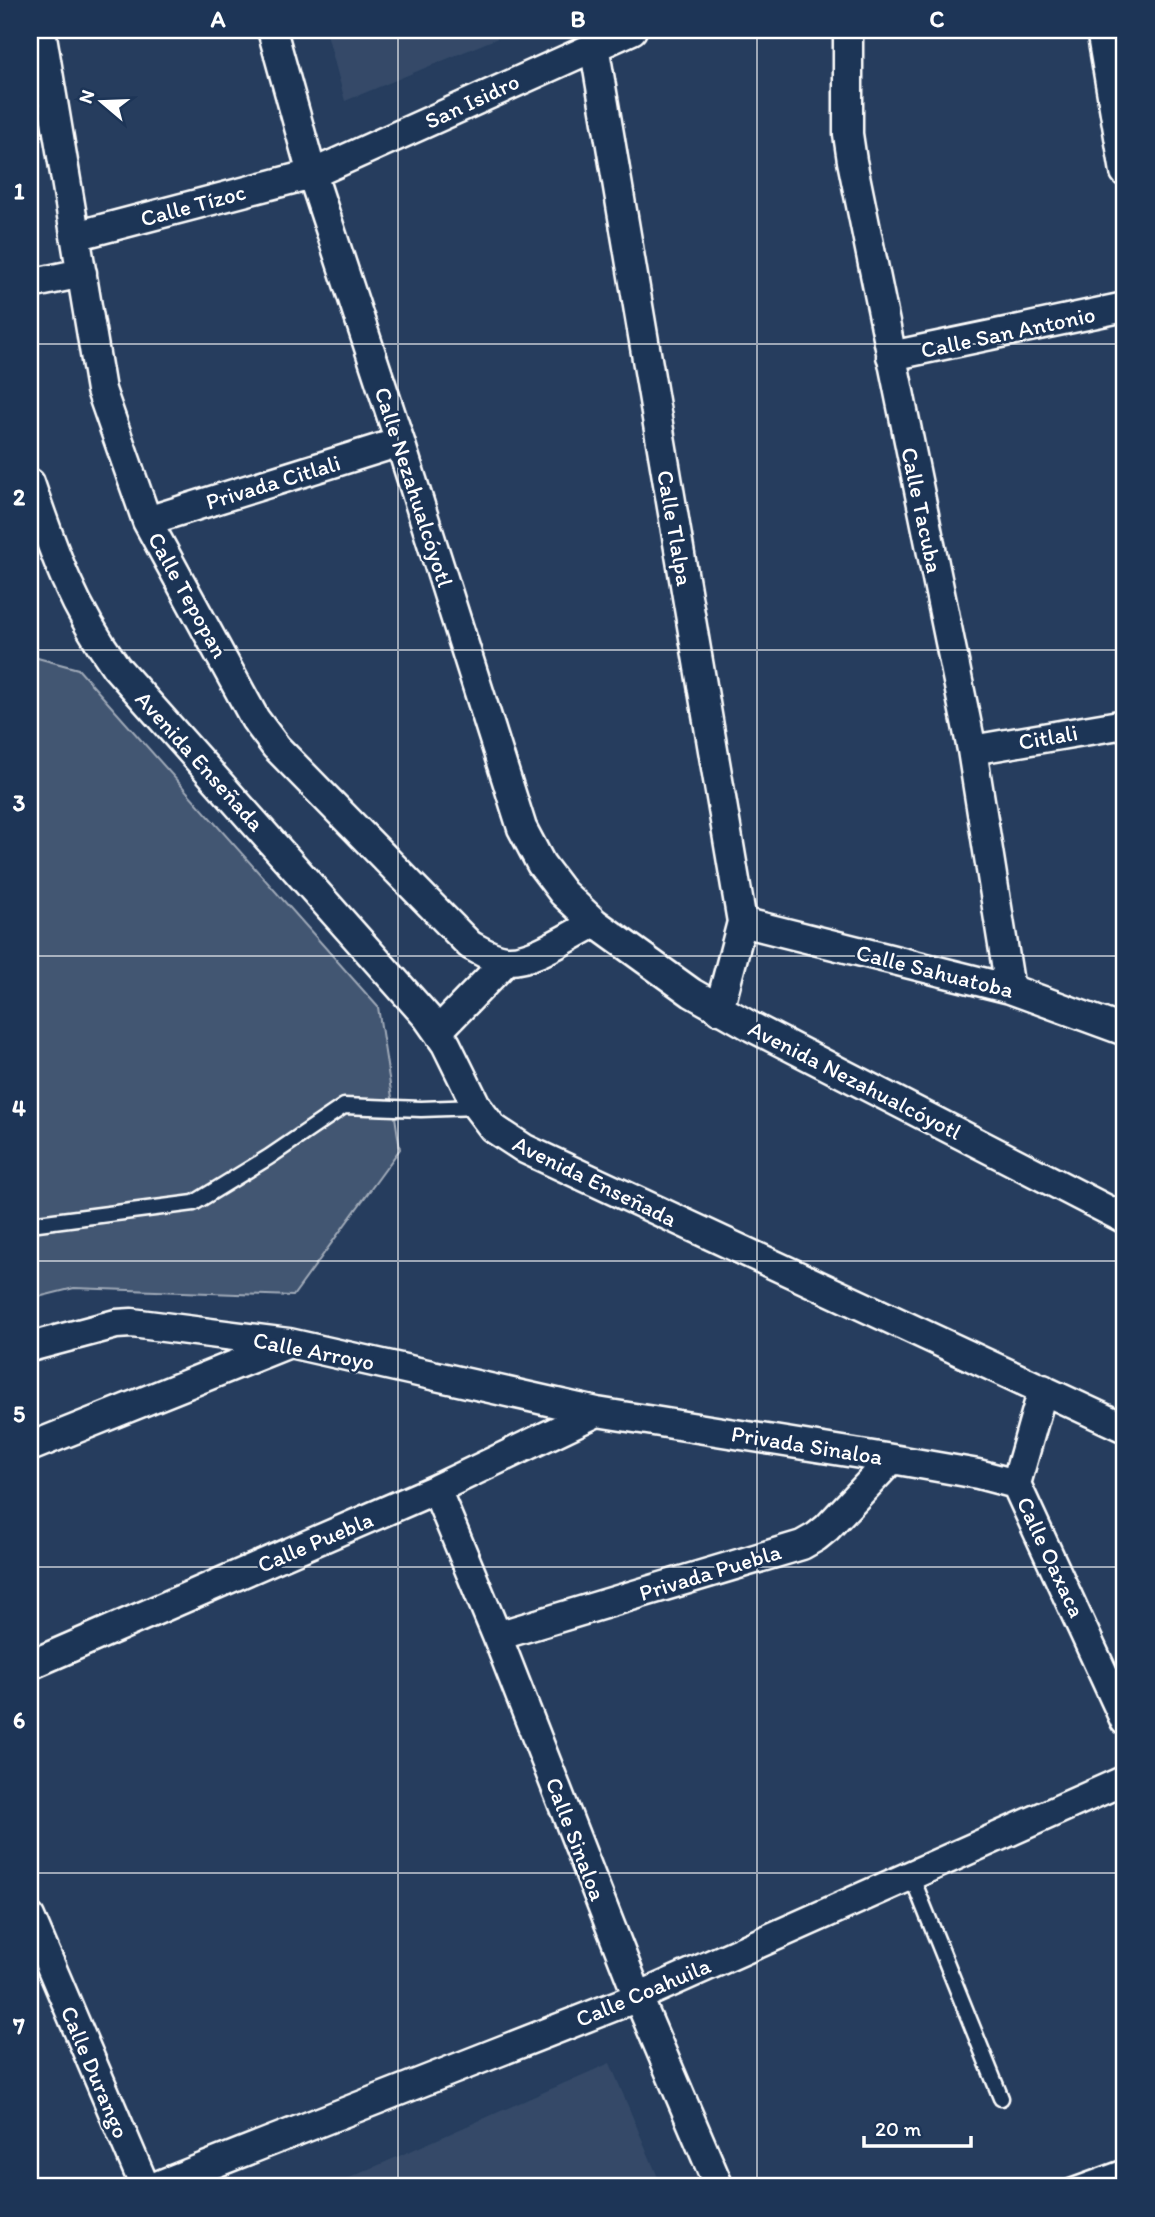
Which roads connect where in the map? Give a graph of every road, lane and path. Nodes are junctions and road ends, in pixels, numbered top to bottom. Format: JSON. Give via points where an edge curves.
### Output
{"nodes":[{"id":1,"x":41,"y":30,"type":"edge"},
{"id":2,"x":272,"y":30,"type":"edge"},
{"id":3,"x":632,"y":30,"type":"edge"},
{"id":4,"x":848,"y":30,"type":"edge"},
{"id":5,"x":1101,"y":30,"type":"edge"},
{"id":6,"x":594,"y":45,"type":"junction"},
{"id":7,"x":1125,"y":172,"type":"edge"},
{"id":8,"x":312,"y":174,"type":"junction"},
{"id":9,"x":75,"y":236,"type":"junction"},
{"id":10,"x":82,"y":273,"type":"junction"},
{"id":11,"x":30,"y":284,"type":"edge"},
{"id":12,"x":1125,"y":307,"type":"edge"},
{"id":13,"x":891,"y":356,"type":"junction"},
{"id":14,"x":400,"y":442,"type":"junction"},
{"id":15,"x":30,"y":482,"type":"edge"},
{"id":16,"x":147,"y":521,"type":"junction"},
{"id":17,"x":1125,"y":724,"type":"edge"},
{"id":18,"x":972,"y":750,"type":"junction"},
{"id":19,"x":742,"y":922,"type":"junction"},
{"id":20,"x":595,"y":923,"type":"junction"},
{"id":21,"x":507,"y":960,"type":"junction"},
{"id":22,"x":1010,"y":989,"type":"junction"},
{"id":23,"x":719,"y":1010,"type":"junction"},
{"id":24,"x":438,"y":1031,"type":"junction"},
{"id":25,"x":1125,"y":1031,"type":"edge"},
{"id":26,"x":477,"y":1107,"type":"junction"},
{"id":27,"x":1125,"y":1219,"type":"edge"},
{"id":28,"x":30,"y":1224,"type":"edge"},
{"id":29,"x":289,"y":1343,"type":"junction"},
{"id":30,"x":30,"y":1348,"type":"edge"},
{"id":31,"x":1043,"y":1389,"type":"junction"},
{"id":32,"x":597,"y":1412,"type":"junction"},
{"id":33,"x":1125,"y":1428,"type":"edge"},
{"id":34,"x":30,"y":1447,"type":"edge"},
{"id":35,"x":892,"y":1459,"type":"junction"},
{"id":36,"x":1016,"y":1484,"type":"junction"},
{"id":37,"x":436,"y":1489,"type":"junction"},
{"id":38,"x":498,"y":1636,"type":"junction"},
{"id":39,"x":30,"y":1665,"type":"edge"},
{"id":40,"x":1125,"y":1721,"type":"edge"},
{"id":41,"x":1125,"y":1780,"type":"edge"},
{"id":42,"x":911,"y":1875,"type":"junction"},
{"id":43,"x":30,"y":1917,"type":"edge"},
{"id":44,"x":638,"y":1997,"type":"junction"},
{"id":45,"x":1001,"y":2098,"type":"dead end"},
{"id":46,"x":1125,"y":2166,"type":"edge"},
{"id":47,"x":145,"y":2187,"type":"edge"},
{"id":48,"x":154,"y":2187,"type":"edge"},
{"id":49,"x":719,"y":2187,"type":"edge"},
{"id":50,"x":1070,"y":2187,"type":"edge"}],
"edges":[{"from":1,"to":9,"type":"street","name":"Calle Tepopan"},
{"from":2,"to":8,"type":"street","name":"Calle Nezahualcóyotl"},
{"from":3,"to":6,"type":"street","name":"San Isidro"},
{"from":4,"to":13,"type":"street","name":"Calle Tacuba","via":[[848,134]]},
{"from":5,"to":7,"type":"street"},
{"from":6,"to":8,"type":"street","name":"San Isidro"},
{"from":6,"to":19,"type":"street","name":"Calle Tlalpa"},
{"from":8,"to":9,"type":"street","name":"Calle Tízoc"},
{"from":8,"to":14,"type":"street","name":"Calle Nezahualcóyotl"},
{"from":9,"to":10,"type":"street","name":"Calle Tepopan"},
{"from":10,"to":11,"type":"street"},
{"from":10,"to":16,"type":"street","name":"Calle Tepopan","via":[[100,390]]},
{"from":12,"to":13,"type":"street","name":"Calle San Antonio"},
{"from":13,"to":18,"type":"street","name":"Calle Tacuba"},
{"from":14,"to":16,"type":"street","name":"Privada Citlali"},
{"from":14,"to":20,"type":"street","name":"Calle Nezahualcóyotl","via":[[522,828],[541,864]]},
{"from":15,"to":24,"type":"street","name":"Avenida Enseñada","via":[[72,597],[116,667]]},
{"from":16,"to":21,"type":"street","name":"Calle Tepopan","via":[[255,719],[276,747],[470,945]]},
{"from":17,"to":18,"type":"street","name":"Citlali"},
{"from":18,"to":22,"type":"street","name":"Calle Tacuba"},
{"from":19,"to":22,"type":"street","name":"Calle Sahuatoba"},
{"from":19,"to":23,"type":"street","name":"Calle Tlalpa"},
{"from":20,"to":21,"type":"street","via":[[528,957]]},
{"from":20,"to":23,"type":"street","name":"Avenida Nezahualcóyotl"},
{"from":21,"to":24,"type":"street"},
{"from":22,"to":25,"type":"street","name":"Calle Sahuatoba"},
{"from":23,"to":27,"type":"street","name":"Avenida Nezahualcóyotl"},
{"from":24,"to":26,"type":"street","name":"Avenida Enseñada"},
{"from":26,"to":28,"type":"lane","via":[[344,1105],[194,1203]]},
{"from":26,"to":31,"type":"street","name":"Avenida Enseñada","via":[[493,1128],[525,1149]]},
{"from":29,"to":30,"type":"street","name":"Calle Arroyo","via":[[132,1322]]},
{"from":29,"to":32,"type":"street","name":"Calle Arroyo"},
{"from":29,"to":34,"type":"street"},
{"from":31,"to":33,"type":"street","name":"Avenida Enseñada"},
{"from":31,"to":36,"type":"street","name":"Calle Oaxaca"},
{"from":32,"to":35,"type":"street","name":"Privada Sinaloa"},
{"from":32,"to":37,"type":"street","name":"Calle Puebla"},
{"from":35,"to":36,"type":"street","name":"Privada Sinaloa"},
{"from":35,"to":38,"type":"street","name":"Privada Puebla","via":[[827,1528],[802,1545]]},
{"from":36,"to":40,"type":"street","name":"Calle Oaxaca"},
{"from":37,"to":38,"type":"street","name":"Calle Sinaloa"},
{"from":37,"to":39,"type":"street","name":"Calle Puebla"},
{"from":38,"to":44,"type":"street","name":"Calle Sinaloa"},
{"from":41,"to":42,"type":"street","name":"Calle Coahuila"},
{"from":42,"to":44,"type":"street","name":"Calle Coahuila"},
{"from":42,"to":45,"type":"lane"},
{"from":43,"to":47,"type":"street","name":"Calle Durango"},
{"from":44,"to":48,"type":"street","name":"Calle Coahuila"},
{"from":44,"to":49,"type":"street","name":"Calle Sinaloa"},
{"from":46,"to":50,"type":"lane"}]}
